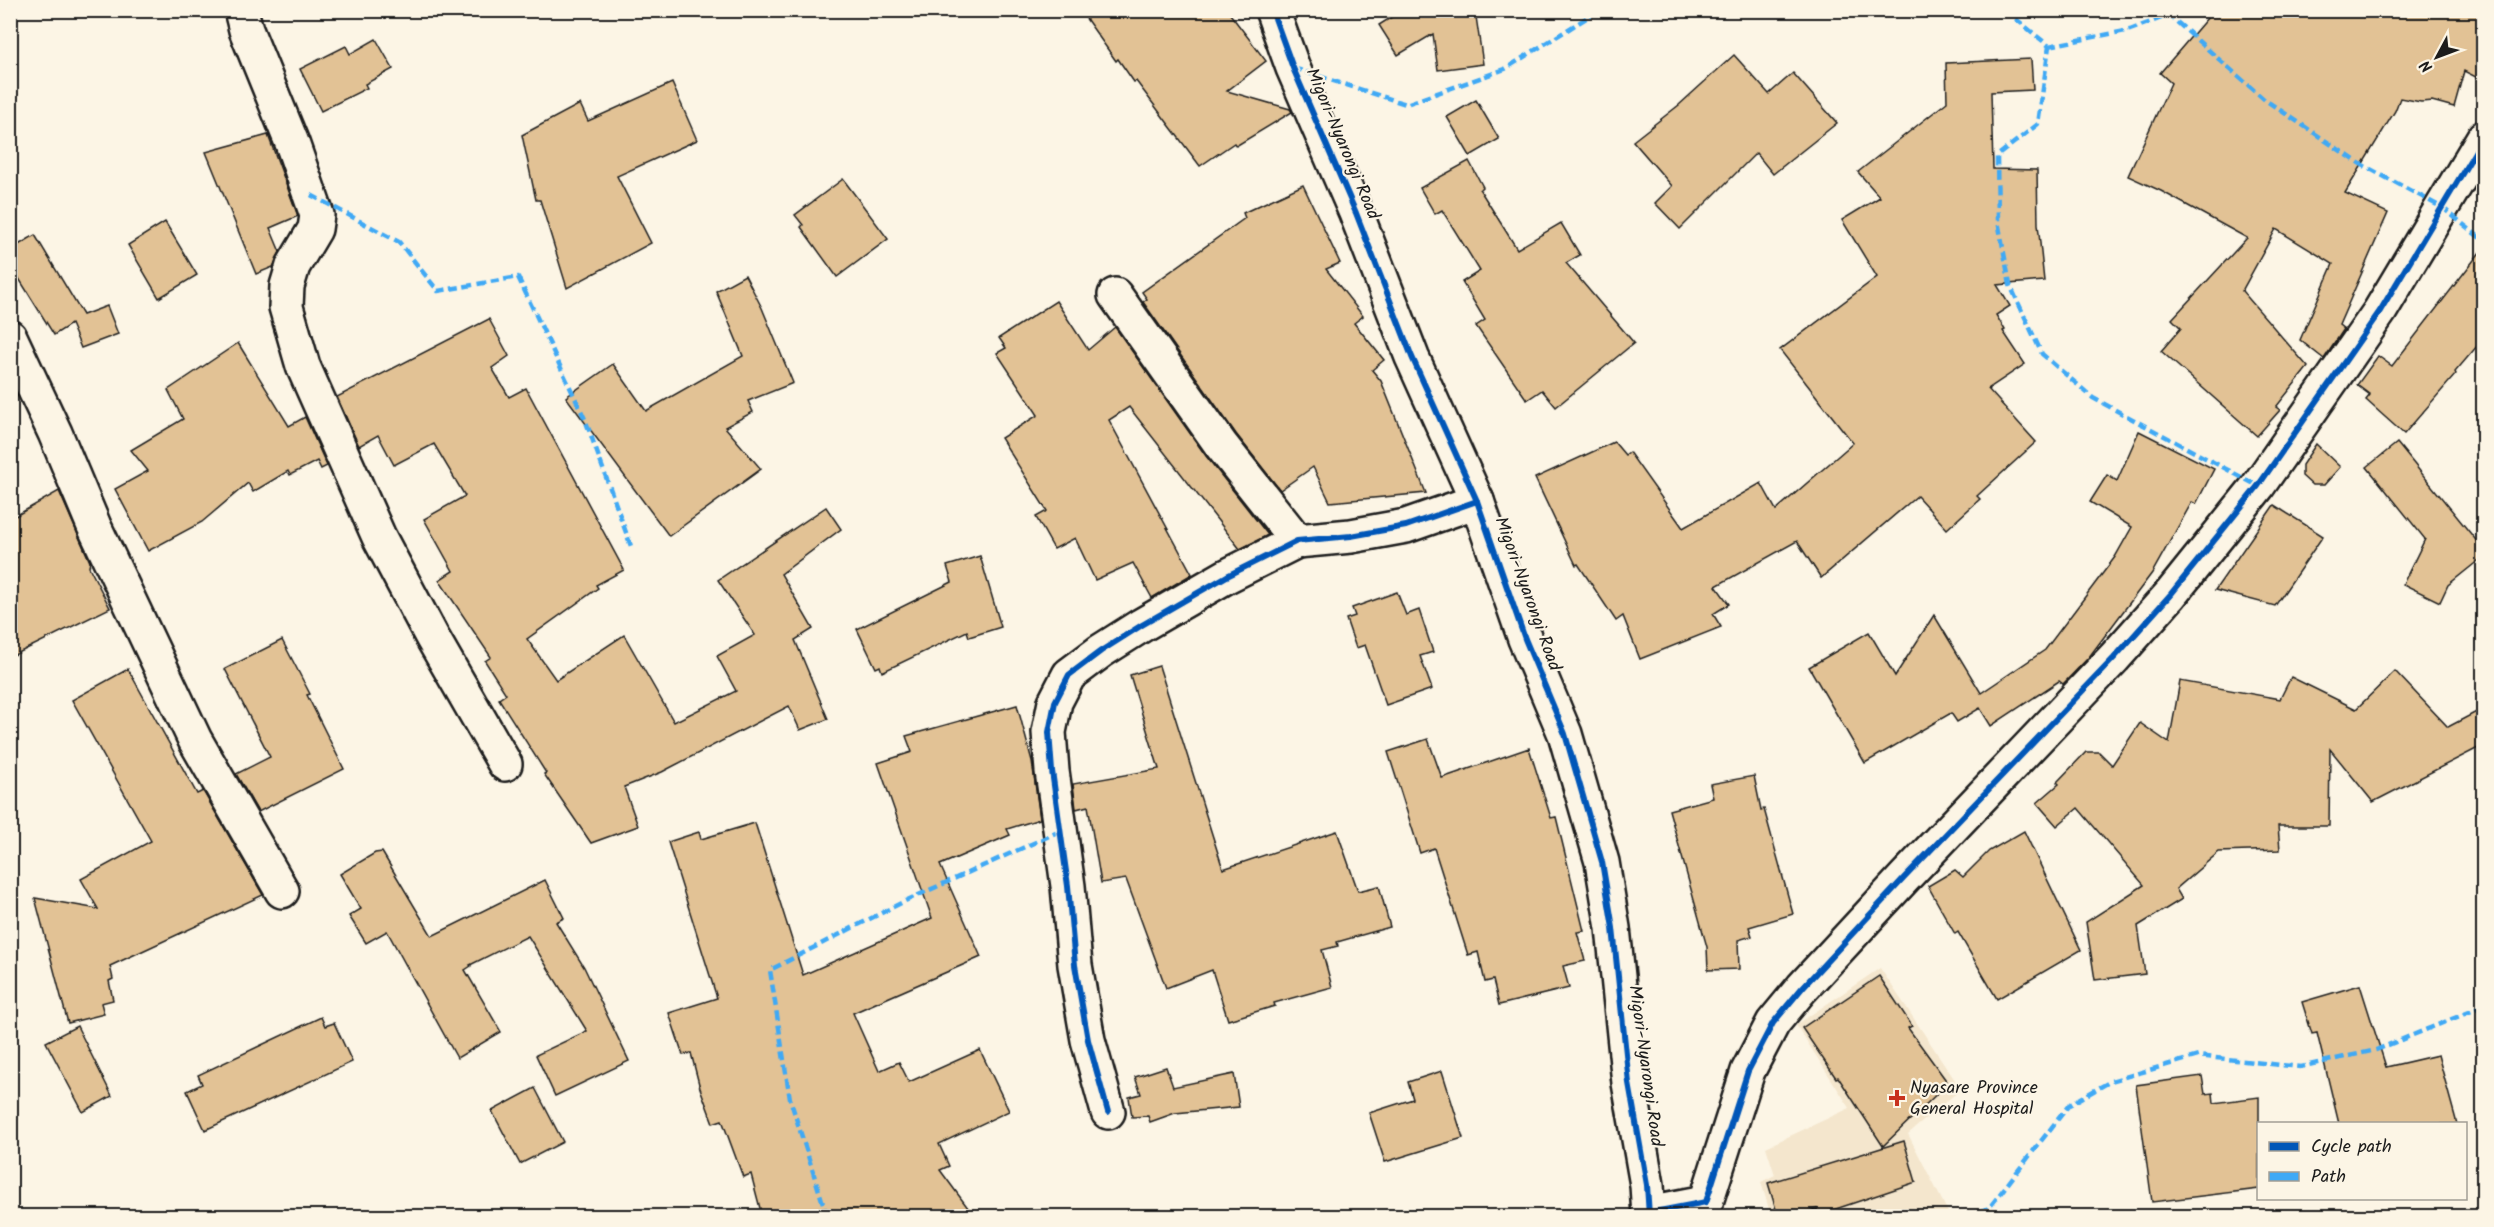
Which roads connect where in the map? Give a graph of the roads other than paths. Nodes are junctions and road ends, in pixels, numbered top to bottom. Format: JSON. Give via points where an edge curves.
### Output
{"nodes":[{"id":1,"x":241,"y":10,"type":"edge"},
{"id":2,"x":1272,"y":10,"type":"edge"},
{"id":3,"x":2484,"y":137,"type":"edge"},
{"id":4,"x":1115,"y":295,"type":"dead end"},
{"id":5,"x":10,"y":337,"type":"edge"},
{"id":6,"x":1478,"y":501,"type":"junction"},
{"id":7,"x":1297,"y":541,"type":"junction"},
{"id":8,"x":506,"y":764,"type":"dead end"},
{"id":9,"x":282,"y":891,"type":"dead end"},
{"id":10,"x":1108,"y":1112,"type":"dead end"},
{"id":11,"x":1709,"y":1209,"type":"edge"},
{"id":12,"x":1649,"y":1215,"type":"edge"}],
"edges":[{"from":1,"to":8,"type":"street","via":[[317,215],[315,229],[293,266],[287,286],[286,307],[303,366],[379,537]]},
{"from":2,"to":6,"type":"street","name":"Migori-Nyarongi Road","via":[[1412,357]]},
{"from":3,"to":11,"type":"street","via":[[2380,311],[2258,486],[2114,658],[1904,878],[1773,1023],[1748,1071]]},
{"from":4,"to":7,"type":"street","via":[[1221,445]]},
{"from":5,"to":9,"type":"street","via":[[195,740]]},
{"from":6,"to":7,"type":"street","via":[[1406,526]]},
{"from":6,"to":12,"type":"street","name":"Migori-Nyarongi Road","via":[[1525,639],[1564,734],[1602,862]]},
{"from":7,"to":10,"type":"street","via":[[1191,596],[1101,651],[1070,675],[1054,702],[1049,732],[1075,965],[1088,1040]]},
{"from":11,"to":12,"type":"street"}]}
